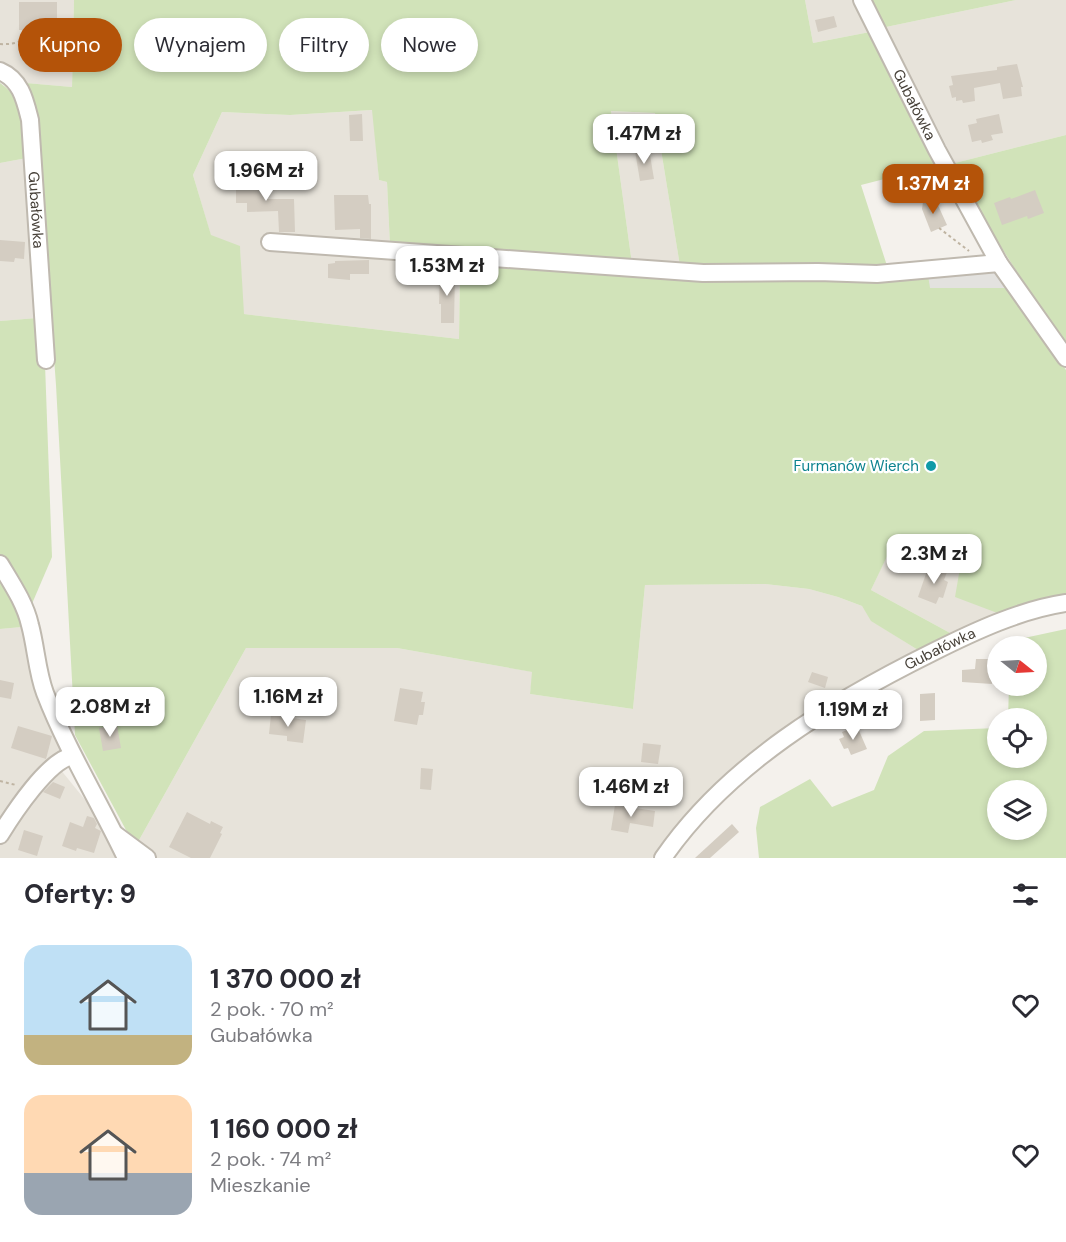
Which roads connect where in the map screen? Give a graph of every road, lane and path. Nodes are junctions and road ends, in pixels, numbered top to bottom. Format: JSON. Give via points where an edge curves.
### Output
{"nodes":[{"id":1,"x":862,"y":0,"type":"edge"},
{"id":2,"x":18,"y":42,"type":"edge"},
{"id":3,"x":0,"y":45,"type":"edge"},
{"id":4,"x":0,"y":71,"type":"edge"},
{"id":5,"x":939,"y":228,"type":"dead end"},
{"id":6,"x":270,"y":242,"type":"dead end"},
{"id":7,"x":991,"y":264,"type":"junction"},
{"id":8,"x":1066,"y":358,"type":"edge"},
{"id":9,"x":46,"y":360,"type":"dead end"},
{"id":10,"x":0,"y":564,"type":"edge"},
{"id":11,"x":1066,"y":603,"type":"edge"},
{"id":12,"x":73,"y":756,"type":"junction"},
{"id":13,"x":115,"y":834,"type":"junction"},
{"id":14,"x":0,"y":835,"type":"edge"},
{"id":15,"x":126,"y":858,"type":"edge"},
{"id":16,"x":147,"y":858,"type":"edge"},
{"id":17,"x":663,"y":858,"type":"edge"}],
"edges":[{"from":1,"to":7,"type":"street","name":"Gubałówka"},
{"from":2,"to":3,"type":"path"},
{"from":4,"to":9,"type":"street","name":"Gubałówka","via":[[22,89],[30,120]]},
{"from":5,"to":7,"type":"path"},
{"from":6,"to":7,"type":"street","via":[[704,273],[877,274]]},
{"from":7,"to":8,"type":"street","name":"Gubałówka"},
{"from":10,"to":12,"type":"street","via":[[21,598],[44,691]]},
{"from":11,"to":17,"type":"street","name":"Gubałówka","via":[[1022,614],[950,644],[883,677],[810,721],[735,778],[680,834]]},
{"from":12,"to":13,"type":"street"},
{"from":12,"to":14,"type":"street","via":[[52,766]]},
{"from":13,"to":15,"type":"street"},
{"from":13,"to":16,"type":"street"}]}
